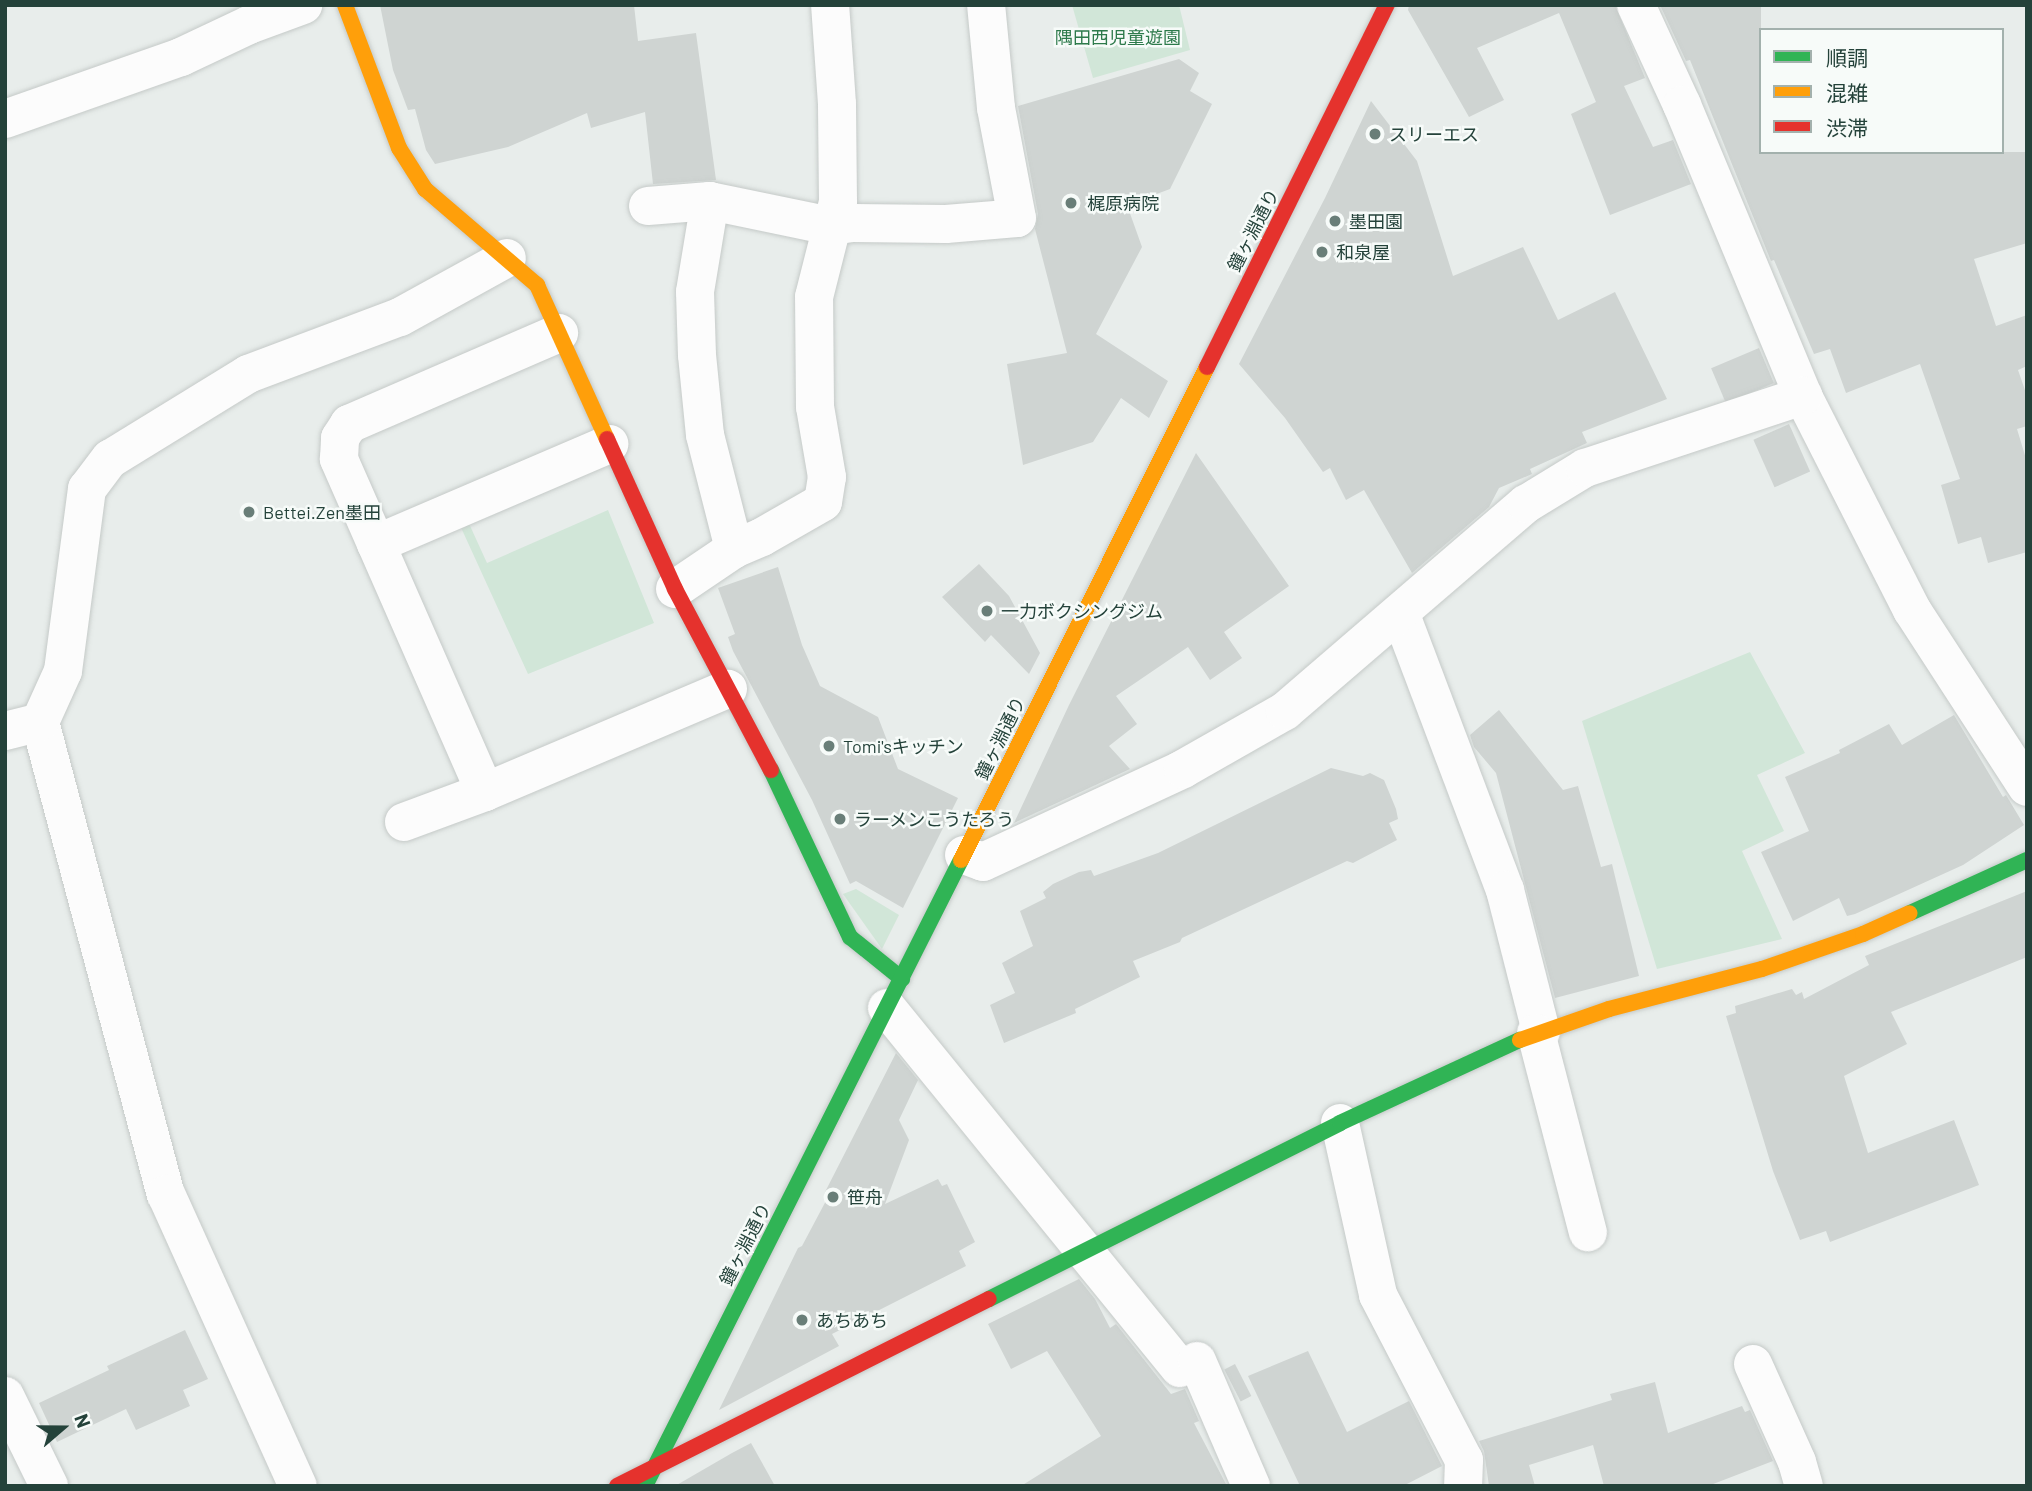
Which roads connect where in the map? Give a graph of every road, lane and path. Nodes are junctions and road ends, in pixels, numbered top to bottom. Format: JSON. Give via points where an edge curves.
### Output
{"nodes":[{"id":1,"x":303,"y":5,"type":"edge"},
{"id":2,"x":345,"y":5,"type":"edge"},
{"id":3,"x":830,"y":5,"type":"edge"},
{"id":4,"x":986,"y":5,"type":"edge"},
{"id":5,"x":1387,"y":5,"type":"edge"},
{"id":6,"x":1636,"y":5,"type":"edge"},
{"id":7,"x":5,"y":119,"type":"edge"},
{"id":8,"x":710,"y":201,"type":"junction"},
{"id":9,"x":648,"y":206,"type":"dead end"},
{"id":10,"x":831,"y":226,"type":"junction"},
{"id":11,"x":507,"y":258,"type":"junction"},
{"id":12,"x":559,"y":332,"type":"junction"},
{"id":13,"x":1802,"y":396,"type":"junction"},
{"id":14,"x":609,"y":444,"type":"junction"},
{"id":15,"x":376,"y":544,"type":"junction"},
{"id":16,"x":734,"y":549,"type":"junction"},
{"id":17,"x":675,"y":589,"type":"junction"},
{"id":18,"x":1401,"y":615,"type":"junction"},
{"id":19,"x":728,"y":689,"type":"junction"},
{"id":20,"x":22,"y":726,"type":"edge"},
{"id":21,"x":2027,"y":787,"type":"edge"},
{"id":22,"x":485,"y":792,"type":"junction"},
{"id":23,"x":404,"y":822,"type":"dead end"},
{"id":24,"x":964,"y":855,"type":"junction"},
{"id":25,"x":2027,"y":860,"type":"edge"},
{"id":26,"x":894,"y":993,"type":"junction"},
{"id":27,"x":1539,"y":1032,"type":"junction"},
{"id":28,"x":1340,"y":1123,"type":"junction"},
{"id":29,"x":1588,"y":1232,"type":"dead end"},
{"id":30,"x":1086,"y":1249,"type":"junction"},
{"id":31,"x":1753,"y":1364,"type":"dead end"},
{"id":32,"x":5,"y":1396,"type":"edge"},
{"id":33,"x":654,"y":1468,"type":"junction"},
{"id":34,"x":49,"y":1486,"type":"edge"},
{"id":35,"x":298,"y":1486,"type":"edge"},
{"id":36,"x":617,"y":1486,"type":"edge"},
{"id":37,"x":645,"y":1486,"type":"edge"},
{"id":38,"x":1251,"y":1486,"type":"edge"},
{"id":39,"x":1463,"y":1486,"type":"edge"},
{"id":40,"x":1804,"y":1486,"type":"edge"}],
"edges":[{"from":1,"to":7,"type":"street","via":[[181,57]]},
{"from":2,"to":11,"type":"street","via":[[399,148],[421,183]]},
{"from":3,"to":10,"type":"street","via":[[838,202]]},
{"from":4,"to":10,"type":"street","via":[[996,108],[1017,218]]},
{"from":5,"to":24,"type":"street","name":"鐘ヶ淵通り"},
{"from":6,"to":13,"type":"street"},
{"from":8,"to":9,"type":"street"},
{"from":8,"to":10,"type":"street"},
{"from":8,"to":16,"type":"street","via":[[695,292],[697,355],[705,435]]},
{"from":10,"to":16,"type":"street","via":[[814,297],[815,407],[827,477],[823,502]]},
{"from":11,"to":12,"type":"street","via":[[537,285]]},
{"from":11,"to":20,"type":"street","via":[[400,317],[248,374],[110,459],[87,489],[63,671]]},
{"from":12,"to":14,"type":"street"},
{"from":12,"to":15,"type":"street","via":[[349,424],[340,438],[339,459]]},
{"from":13,"to":18,"type":"street","via":[[1585,468],[1526,505]]},
{"from":13,"to":21,"type":"street","via":[[1912,610]]},
{"from":14,"to":15,"type":"street"},
{"from":14,"to":17,"type":"street"},
{"from":15,"to":22,"type":"street"},
{"from":16,"to":17,"type":"street"},
{"from":17,"to":19,"type":"street"},
{"from":18,"to":24,"type":"street","via":[[1285,711],[1183,769],[983,862]]},
{"from":18,"to":27,"type":"street","via":[[1504,890]]},
{"from":19,"to":22,"type":"street"},
{"from":19,"to":26,"type":"street","via":[[793,810],[850,937]]},
{"from":20,"to":35,"type":"street","via":[[166,1194]]},
{"from":22,"to":23,"type":"street"},
{"from":24,"to":26,"type":"street","name":"鐘ヶ淵通り"},
{"from":25,"to":27,"type":"street","via":[[1850,938],[1762,969]]},
{"from":26,"to":30,"type":"street"},
{"from":26,"to":33,"type":"street","name":"鐘ヶ淵通り"},
{"from":27,"to":28,"type":"street"},
{"from":27,"to":29,"type":"street"},
{"from":28,"to":30,"type":"street"},
{"from":28,"to":39,"type":"street","via":[[1378,1294],[1464,1460]]},
{"from":30,"to":33,"type":"street"},
{"from":30,"to":38,"type":"street","via":[[1189,1364]]},
{"from":31,"to":40,"type":"street"},
{"from":32,"to":34,"type":"street"},
{"from":33,"to":36,"type":"street"},
{"from":33,"to":37,"type":"street","name":"鐘ヶ淵通り"}]}
